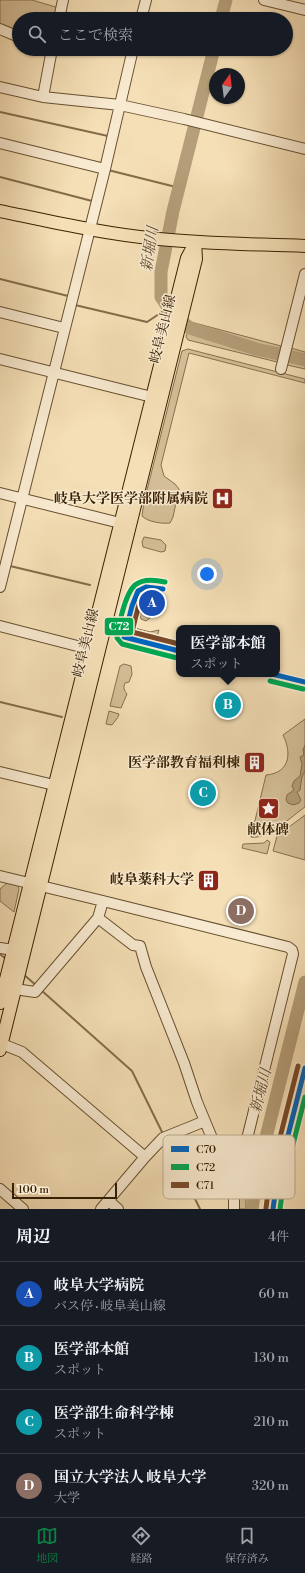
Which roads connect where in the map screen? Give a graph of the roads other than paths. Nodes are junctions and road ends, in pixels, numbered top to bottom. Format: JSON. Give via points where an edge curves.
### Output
{"nodes":[{"id":1,"x":64,"y":0,"type":"edge"},
{"id":2,"x":146,"y":0,"type":"edge"},
{"id":3,"x":264,"y":0,"type":"edge"},
{"id":4,"x":305,"y":10,"type":"edge"},
{"id":5,"x":61,"y":12,"type":"edge"},
{"id":6,"x":143,"y":12,"type":"edge"},
{"id":7,"x":0,"y":29,"type":"edge"},
{"id":8,"x":12,"y":34,"type":"edge"},
{"id":9,"x":51,"y":56,"type":"edge"},
{"id":10,"x":131,"y":56,"type":"edge"},
{"id":11,"x":0,"y":87,"type":"edge"},
{"id":12,"x":43,"y":97,"type":"junction"},
{"id":13,"x":120,"y":105,"type":"junction"},
{"id":14,"x":0,"y":143,"type":"edge"},
{"id":15,"x":305,"y":149,"type":"edge"},
{"id":16,"x":105,"y":169,"type":"junction"},
{"id":17,"x":0,"y":211,"type":"edge"},
{"id":18,"x":89,"y":229,"type":"junction"},
{"id":19,"x":195,"y":242,"type":"junction"},
{"id":20,"x":305,"y":246,"type":"edge"},
{"id":21,"x":305,"y":274,"type":"edge"},
{"id":22,"x":303,"y":290,"type":"edge"},
{"id":23,"x":0,"y":312,"type":"edge"},
{"id":24,"x":64,"y":328,"type":"junction"},
{"id":25,"x":173,"y":335,"type":"junction"},
{"id":26,"x":0,"y":359,"type":"edge"},
{"id":27,"x":281,"y":369,"type":"dead end"},
{"id":28,"x":54,"y":372,"type":"junction"},
{"id":29,"x":152,"y":397,"type":"junction"},
{"id":30,"x":0,"y":493,"type":"edge"},
{"id":31,"x":23,"y":499,"type":"junction"},
{"id":32,"x":126,"y":524,"type":"junction"},
{"id":33,"x":0,"y":587,"type":"edge"},
{"id":34,"x":0,"y":626,"type":"edge"},
{"id":35,"x":89,"y":648,"type":"junction"},
{"id":36,"x":0,"y":772,"type":"edge"},
{"id":37,"x":54,"y":785,"type":"junction"},
{"id":38,"x":0,"y":876,"type":"edge"},
{"id":39,"x":36,"y":884,"type":"junction"},
{"id":40,"x":103,"y":901,"type":"junction"},
{"id":41,"x":98,"y":918,"type":"junction"},
{"id":42,"x":0,"y":948,"type":"edge"},
{"id":43,"x":14,"y":950,"type":"junction"},
{"id":44,"x":15,"y":989,"type":"junction"},
{"id":45,"x":0,"y":1003,"type":"edge"},
{"id":46,"x":1,"y":1047,"type":"edge"},
{"id":47,"x":205,"y":1121,"type":"junction"},
{"id":48,"x":171,"y":1135,"type":"edge"},
{"id":49,"x":211,"y":1135,"type":"edge"},
{"id":50,"x":248,"y":1135,"type":"edge"},
{"id":51,"x":163,"y":1139,"type":"edge"},
{"id":52,"x":145,"y":1157,"type":"junction"},
{"id":53,"x":0,"y":1190,"type":"edge"},
{"id":54,"x":109,"y":1201,"type":"junction"},
{"id":55,"x":23,"y":1209,"type":"edge"},
{"id":56,"x":102,"y":1209,"type":"edge"},
{"id":57,"x":118,"y":1209,"type":"edge"}],
"edges":[{"from":1,"to":5,"type":"street"},
{"from":2,"to":6,"type":"street"},
{"from":3,"to":4,"type":"street"},
{"from":7,"to":8,"type":"street"},
{"from":9,"to":12,"type":"street"},
{"from":10,"to":13,"type":"street"},
{"from":11,"to":12,"type":"street"},
{"from":12,"to":13,"type":"street"},
{"from":13,"to":15,"type":"street"},
{"from":13,"to":16,"type":"street"},
{"from":14,"to":16,"type":"street"},
{"from":16,"to":18,"type":"street"},
{"from":17,"to":18,"type":"main road"},
{"from":18,"to":19,"type":"main road"},
{"from":18,"to":24,"type":"street"},
{"from":19,"to":20,"type":"main road"},
{"from":19,"to":25,"type":"main road","name":"岐阜美山線","via":[[187,258]]},
{"from":21,"to":22,"type":"street"},
{"from":22,"to":27,"type":"street"},
{"from":23,"to":24,"type":"street"},
{"from":24,"to":28,"type":"street"},
{"from":25,"to":29,"type":"main road","name":"岐阜美山線"},
{"from":25,"to":32,"type":"main road","name":"岐阜美山線"},
{"from":26,"to":28,"type":"street"},
{"from":28,"to":29,"type":"street"},
{"from":28,"to":31,"type":"street"},
{"from":29,"to":32,"type":"main road","name":"岐阜美山線"},
{"from":30,"to":31,"type":"street"},
{"from":31,"to":32,"type":"street"},
{"from":31,"to":33,"type":"street"},
{"from":32,"to":35,"type":"main road","name":"岐阜美山線"},
{"from":32,"to":39,"type":"main road","name":"岐阜美山線"},
{"from":34,"to":35,"type":"street"},
{"from":35,"to":37,"type":"main road","name":"岐阜美山線"},
{"from":36,"to":37,"type":"street"},
{"from":37,"to":39,"type":"main road","name":"岐阜美山線"},
{"from":38,"to":39,"type":"street"},
{"from":39,"to":40,"type":"street"},
{"from":39,"to":43,"type":"main road","name":"岐阜美山線"},
{"from":39,"to":44,"type":"main road","name":"岐阜美山線"},
{"from":40,"to":41,"type":"street"},
{"from":40,"to":50,"type":"street","via":[[292,950]]},
{"from":41,"to":44,"type":"street","via":[[35,992]]},
{"from":41,"to":47,"type":"street","via":[[133,945],[140,946]]},
{"from":42,"to":43,"type":"street"},
{"from":43,"to":45,"type":"main road","name":"岐阜美山線"},
{"from":44,"to":46,"type":"main road","name":"岐阜美山線"},
{"from":46,"to":52,"type":"street","via":[[22,1052]]},
{"from":47,"to":48,"type":"street"},
{"from":47,"to":49,"type":"street"},
{"from":51,"to":52,"type":"street"},
{"from":52,"to":54,"type":"street"},
{"from":53,"to":55,"type":"street"},
{"from":54,"to":56,"type":"street"},
{"from":54,"to":57,"type":"street"}]}
